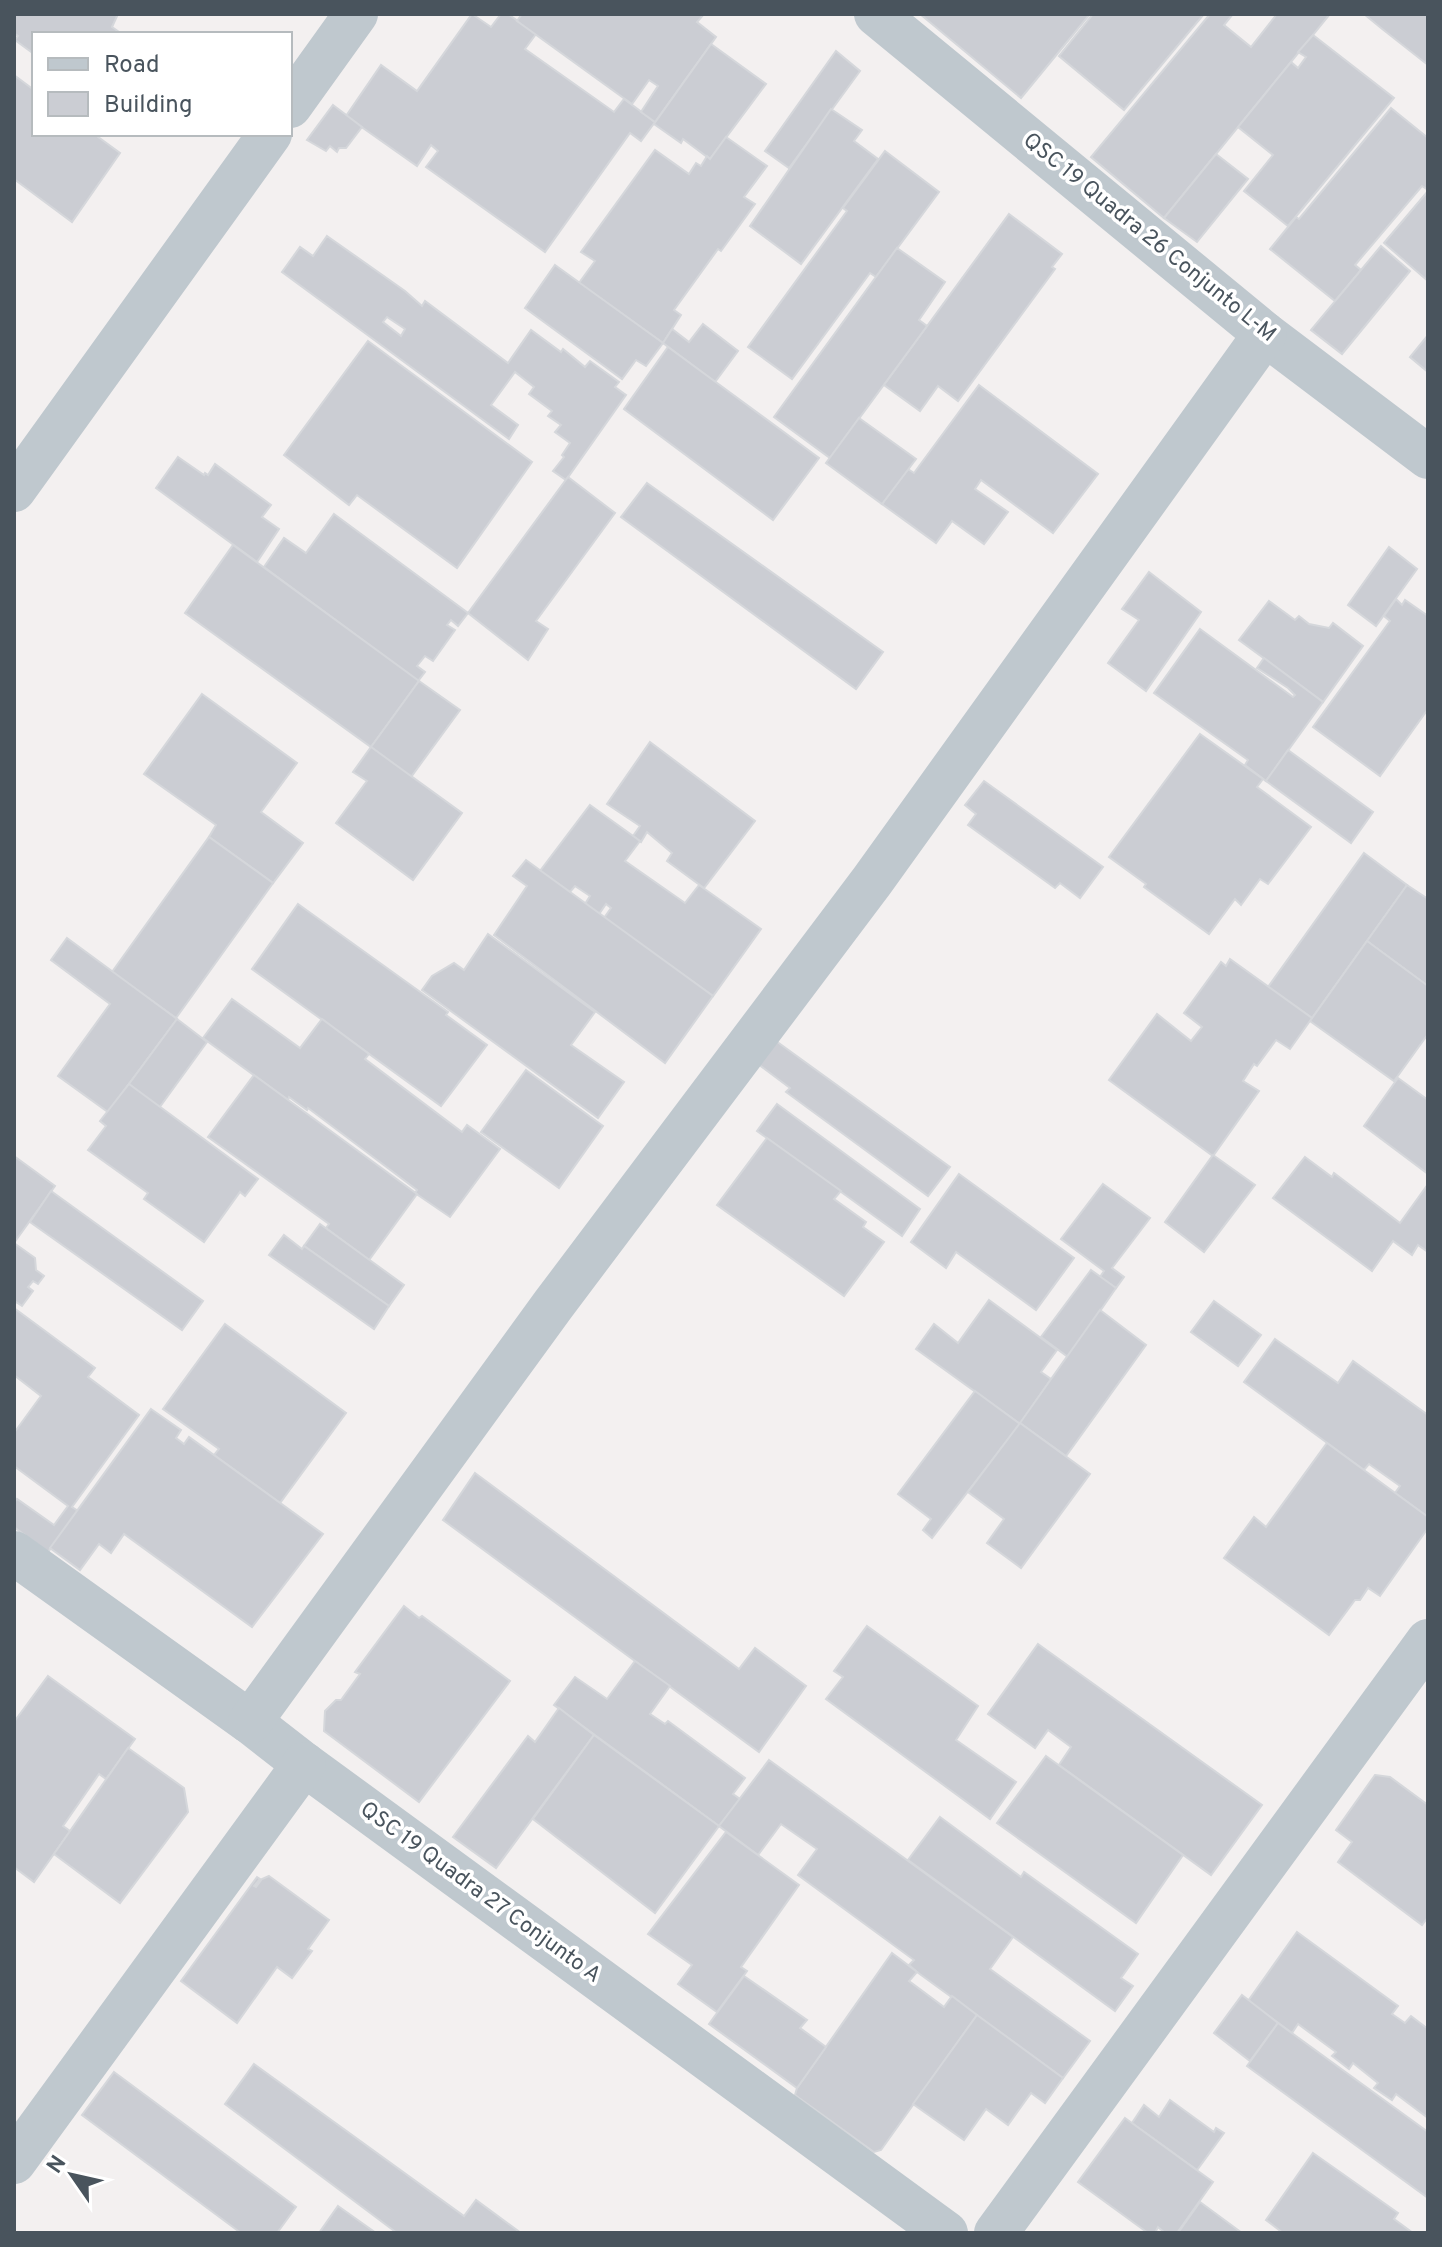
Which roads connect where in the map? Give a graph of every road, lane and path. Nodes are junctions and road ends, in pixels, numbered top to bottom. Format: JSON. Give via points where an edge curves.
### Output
{"nodes":[{"id":1,"x":356,"y":14,"type":"edge"},
{"id":2,"x":876,"y":14,"type":"edge"},
{"id":3,"x":292,"y":103,"type":"edge"},
{"id":4,"x":269,"y":136,"type":"edge"},
{"id":5,"x":1265,"y":334,"type":"junction"},
{"id":6,"x":1428,"y":457,"type":"edge"},
{"id":7,"x":14,"y":490,"type":"edge"},
{"id":8,"x":14,"y":1553,"type":"edge"},
{"id":9,"x":1428,"y":1641,"type":"edge"},
{"id":10,"x":250,"y":1722,"type":"junction"},
{"id":11,"x":304,"y":1764,"type":"junction"},
{"id":12,"x":14,"y":2162,"type":"edge"},
{"id":13,"x":946,"y":2233,"type":"edge"},
{"id":14,"x":996,"y":2233,"type":"edge"}],
"edges":[{"from":1,"to":3,"type":"street"},
{"from":2,"to":5,"type":"street","name":"QSC 19 Quadra 26 Conjunto L-M"},
{"from":4,"to":7,"type":"street"},
{"from":5,"to":6,"type":"street","name":"QSC 19 Quadra 26 Conjunto L-M"},
{"from":5,"to":10,"type":"street","via":[[872,881],[553,1305]]},
{"from":8,"to":10,"type":"street","name":"QSC 19 Quadra 27 Conjunto A"},
{"from":9,"to":14,"type":"street"},
{"from":10,"to":11,"type":"street","name":"QSC 19 Quadra 27 Conjunto A"},
{"from":11,"to":12,"type":"street"},
{"from":11,"to":13,"type":"street","name":"QSC 19 Quadra 27 Conjunto A"}]}
